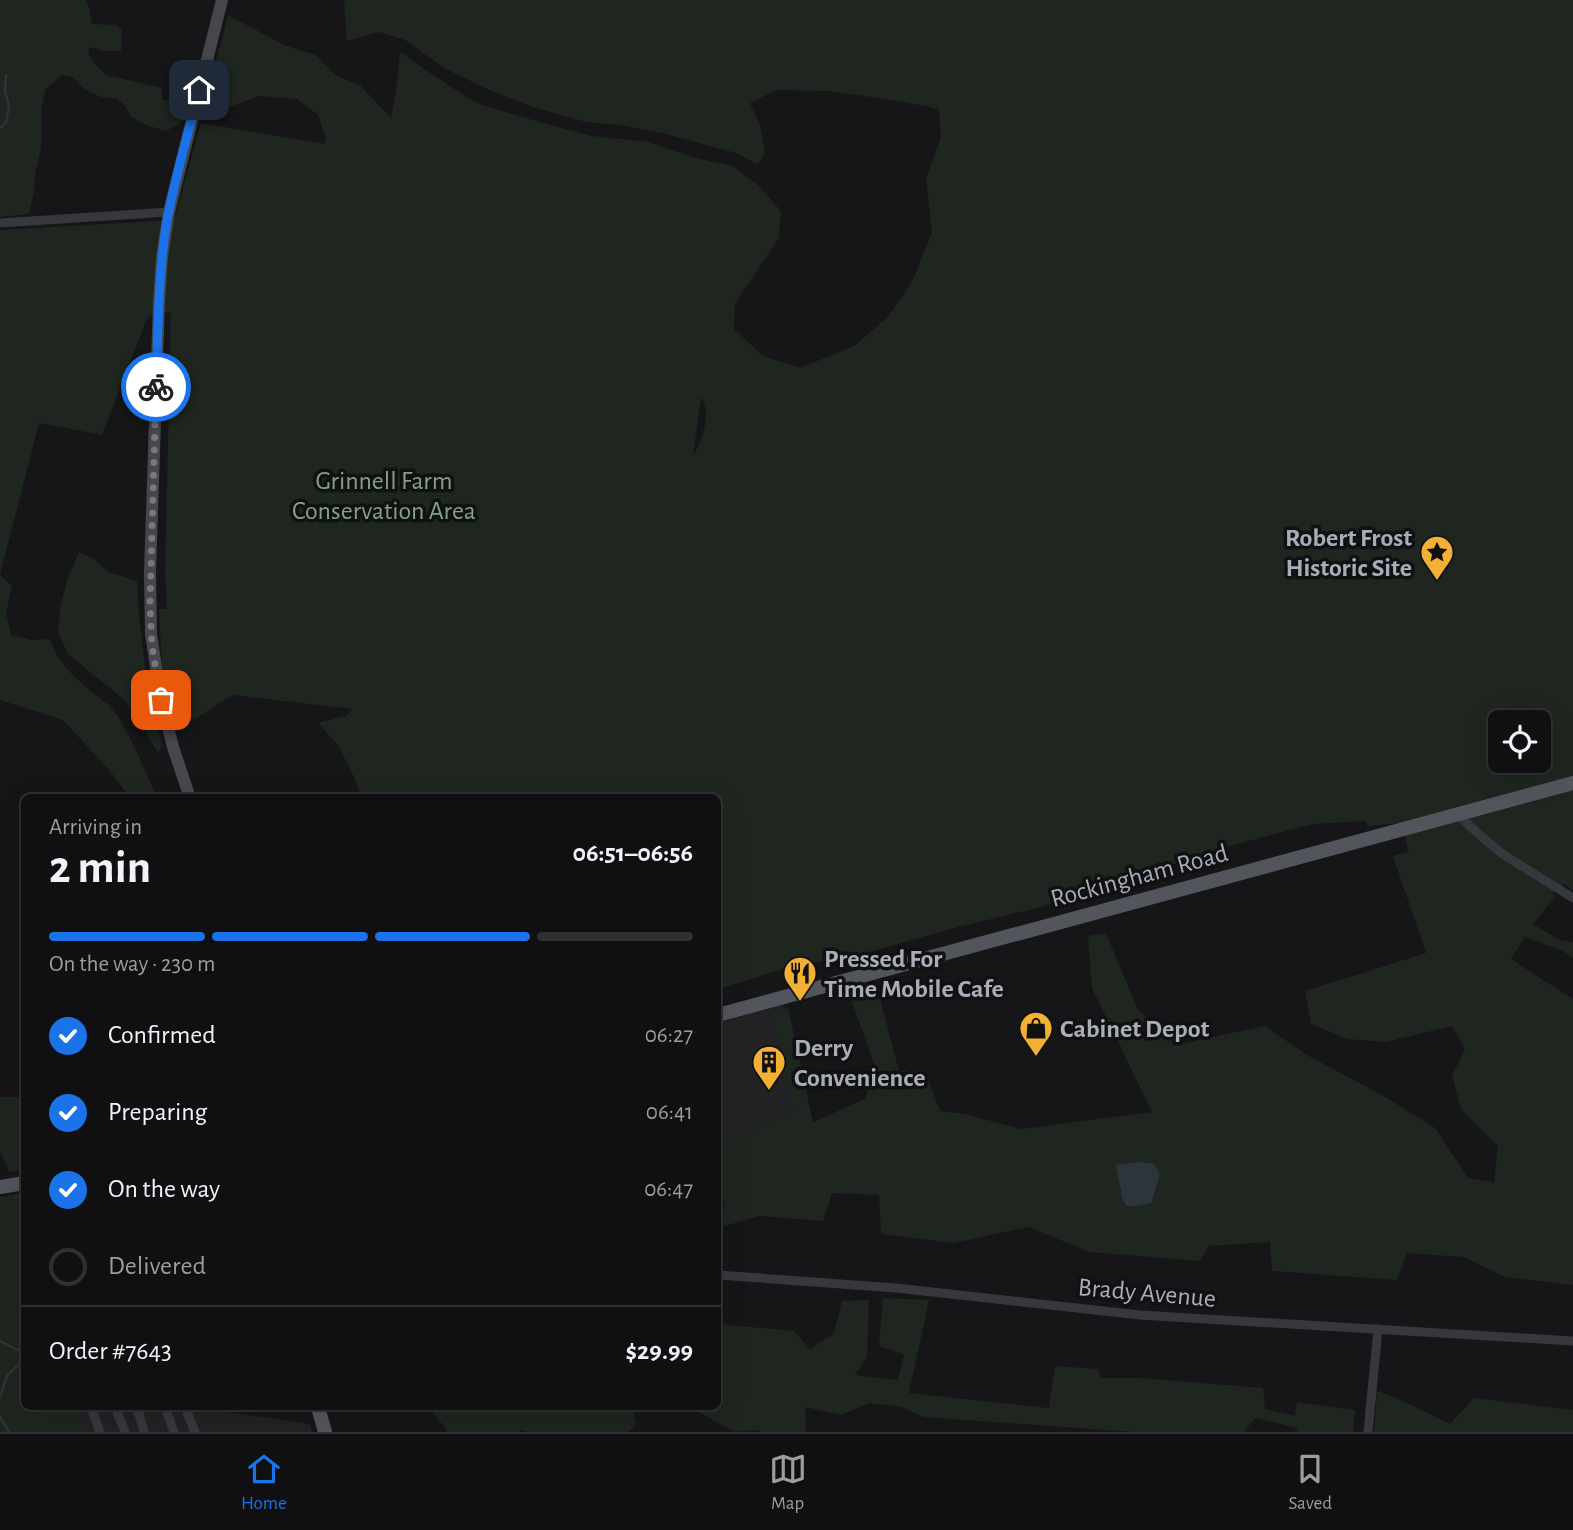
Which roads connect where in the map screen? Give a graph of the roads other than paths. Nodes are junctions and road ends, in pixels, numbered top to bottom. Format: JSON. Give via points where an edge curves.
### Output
{"nodes":[{"id":1,"x":222,"y":0,"type":"edge"},
{"id":2,"x":169,"y":212,"type":"junction"},
{"id":3,"x":0,"y":223,"type":"edge"},
{"id":4,"x":1573,"y":783,"type":"edge"},
{"id":5,"x":189,"y":794,"type":"edge"},
{"id":6,"x":1457,"y":814,"type":"junction"},
{"id":7,"x":1573,"y":898,"type":"edge"},
{"id":8,"x":721,"y":1014,"type":"edge"},
{"id":9,"x":21,"y":1184,"type":"edge"},
{"id":10,"x":0,"y":1187,"type":"edge"},
{"id":11,"x":721,"y":1275,"type":"edge"},
{"id":12,"x":1378,"y":1329,"type":"junction"},
{"id":13,"x":1573,"y":1341,"type":"edge"},
{"id":14,"x":92,"y":1410,"type":"edge"},
{"id":15,"x":116,"y":1410,"type":"edge"},
{"id":16,"x":137,"y":1410,"type":"edge"},
{"id":17,"x":166,"y":1410,"type":"edge"},
{"id":18,"x":186,"y":1410,"type":"edge"},
{"id":19,"x":319,"y":1410,"type":"edge"},
{"id":20,"x":100,"y":1432,"type":"edge"},
{"id":21,"x":125,"y":1432,"type":"edge"},
{"id":22,"x":144,"y":1432,"type":"edge"},
{"id":23,"x":174,"y":1432,"type":"edge"},
{"id":24,"x":195,"y":1432,"type":"edge"},
{"id":25,"x":325,"y":1432,"type":"edge"},
{"id":26,"x":1368,"y":1432,"type":"edge"}],
"edges":[{"from":1,"to":2,"type":"street"},
{"from":2,"to":3,"type":"street"},
{"from":2,"to":5,"type":"street","via":[[159,302],[150,623],[161,700]]},
{"from":4,"to":6,"type":"main road","name":"Rockingham Road"},
{"from":6,"to":7,"type":"street","via":[[1504,855]]},
{"from":6,"to":8,"type":"main road","name":"Rockingham Road"},
{"from":9,"to":10,"type":"main road"},
{"from":11,"to":12,"type":"street","name":"Brady Avenue","via":[[896,1288],[1140,1315]]},
{"from":12,"to":13,"type":"street","name":"Brady Avenue"},
{"from":12,"to":26,"type":"street"},
{"from":14,"to":20,"type":"street"},
{"from":15,"to":21,"type":"street"},
{"from":16,"to":22,"type":"street"},
{"from":17,"to":23,"type":"street"},
{"from":18,"to":24,"type":"street"},
{"from":19,"to":25,"type":"main road"}]}
